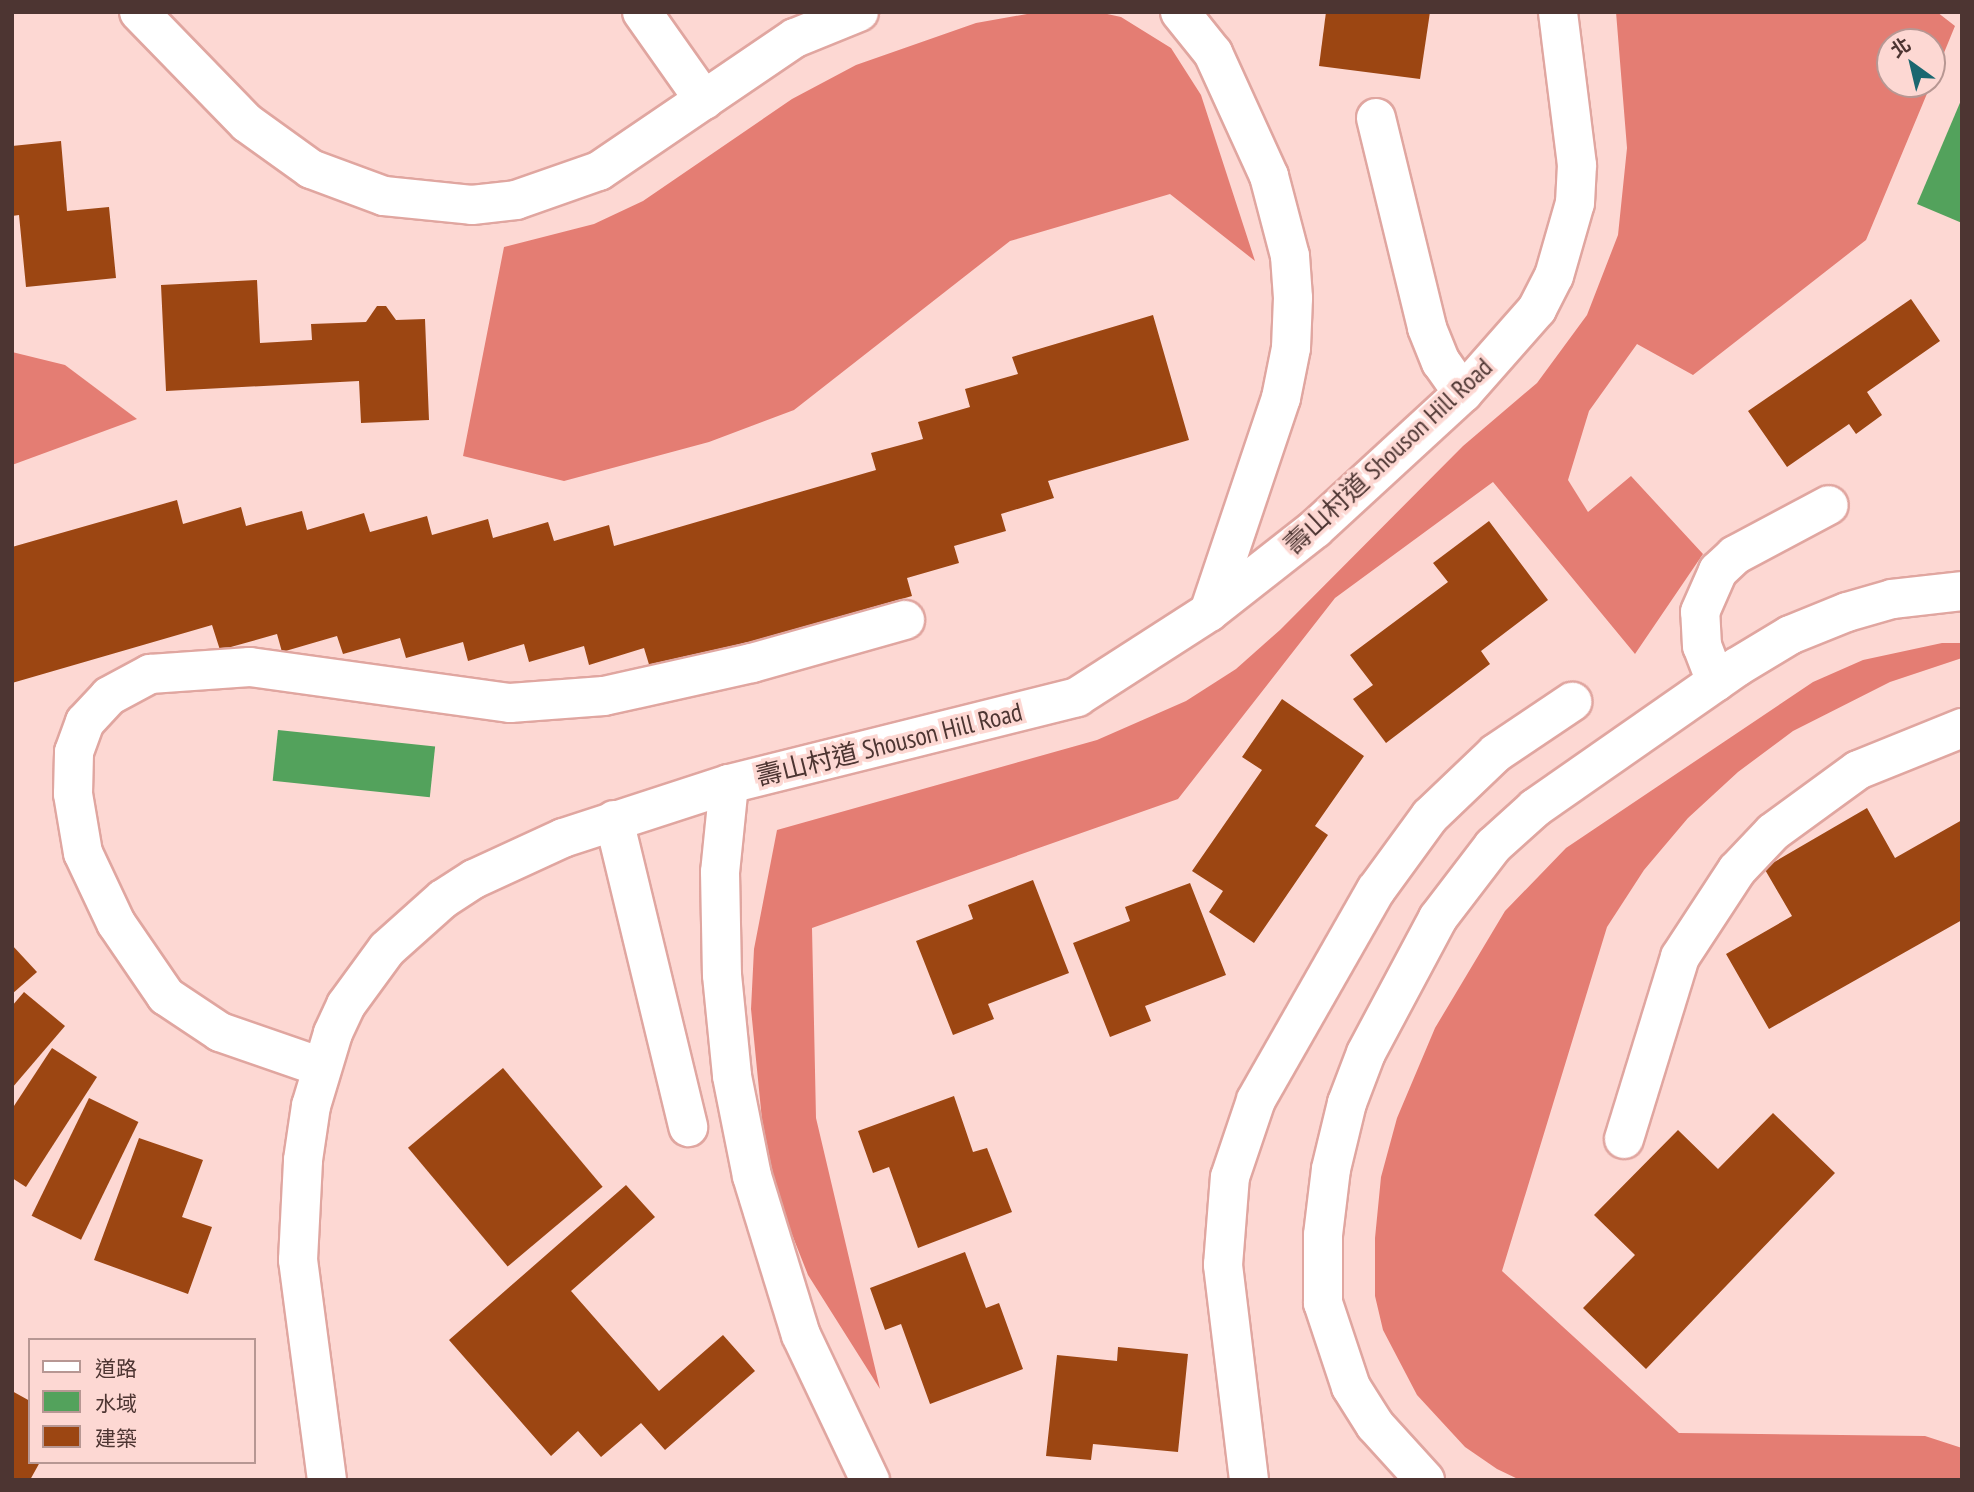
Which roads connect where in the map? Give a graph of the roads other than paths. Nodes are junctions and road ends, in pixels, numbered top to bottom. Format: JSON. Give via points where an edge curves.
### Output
{"nodes":[{"id":1,"x":139,"y":12,"type":"edge"},
{"id":2,"x":642,"y":12,"type":"edge"},
{"id":3,"x":859,"y":12,"type":"edge"},
{"id":4,"x":1180,"y":12,"type":"edge"},
{"id":5,"x":1558,"y":12,"type":"edge"},
{"id":6,"x":704,"y":100,"type":"junction"},
{"id":7,"x":1376,"y":118,"type":"dead end"},
{"id":8,"x":1463,"y":393,"type":"junction"},
{"id":9,"x":1829,"y":505,"type":"dead end"},
{"id":10,"x":1962,"y":591,"type":"edge"},
{"id":11,"x":1209,"y":612,"type":"junction"},
{"id":12,"x":905,"y":621,"type":"dead end"},
{"id":13,"x":1716,"y":682,"type":"junction"},
{"id":14,"x":1572,"y":702,"type":"dead end"},
{"id":15,"x":1962,"y":728,"type":"edge"},
{"id":16,"x":729,"y":784,"type":"junction"},
{"id":17,"x":614,"y":820,"type":"junction"},
{"id":18,"x":321,"y":1067,"type":"junction"},
{"id":19,"x":688,"y":1127,"type":"dead end"},
{"id":20,"x":1624,"y":1139,"type":"dead end"},
{"id":21,"x":327,"y":1480,"type":"edge"},
{"id":22,"x":870,"y":1480,"type":"edge"},
{"id":23,"x":1249,"y":1480,"type":"edge"},
{"id":24,"x":1425,"y":1480,"type":"edge"}],
"edges":[{"from":1,"to":6,"type":"street","via":[[190,69],[278,148],[346,185],[427,204],[494,202],[559,188],[638,149]]},
{"from":2,"to":6,"type":"street"},
{"from":3,"to":6,"type":"street","via":[[795,38]]},
{"from":4,"to":11,"type":"street","via":[[1213,53],[1269,176],[1290,256],[1293,298],[1282,398]]},
{"from":5,"to":8,"type":"street","name":"壽山村道 Shouson Hill Road","via":[[1577,165],[1576,204],[1567,241],[1537,309]]},
{"from":7,"to":8,"type":"street","via":[[1427,328],[1441,362]]},
{"from":8,"to":11,"type":"street","name":"壽山村道 Shouson Hill Road","via":[[1315,529]]},
{"from":9,"to":13,"type":"street","via":[[1735,555],[1718,571],[1700,612],[1702,646]]},
{"from":10,"to":13,"type":"street","via":[[1892,599],[1846,612],[1790,635]]},
{"from":11,"to":16,"type":"street","name":"壽山村道 Shouson Hill Road","via":[[1077,697]]},
{"from":12,"to":18,"type":"street","via":[[752,663],[604,696],[510,703],[250,667],[150,674],[109,696],[85,722],[74,752],[73,794],[83,853],[116,923],[166,996],[220,1032]]},
{"from":13,"to":24,"type":"street","via":[[1535,808],[1493,846],[1438,918],[1390,1004],[1352,1090],[1331,1169],[1323,1235],[1323,1303],[1351,1387],[1375,1425]]},
{"from":14,"to":23,"type":"street","via":[[1496,753],[1430,816],[1376,890],[1255,1100],[1230,1177],[1223,1265]]},
{"from":15,"to":20,"type":"street","via":[[1906,746],[1858,770],[1773,832],[1737,870],[1679,957]]},
{"from":16,"to":17,"type":"street","name":"壽山村道 Shouson Hill Road"},
{"from":16,"to":22,"type":"street","via":[[720,872],[722,975],[732,1076],[752,1176],[801,1335]]},
{"from":17,"to":18,"type":"street","name":"壽山村道 Shouson Hill Road","via":[[474,879],[413,923],[387,949],[346,1005]]},
{"from":17,"to":19,"type":"street"},
{"from":18,"to":21,"type":"street","name":"壽山村道 Shouson Hill Road","via":[[303,1160],[298,1248]]}]}
